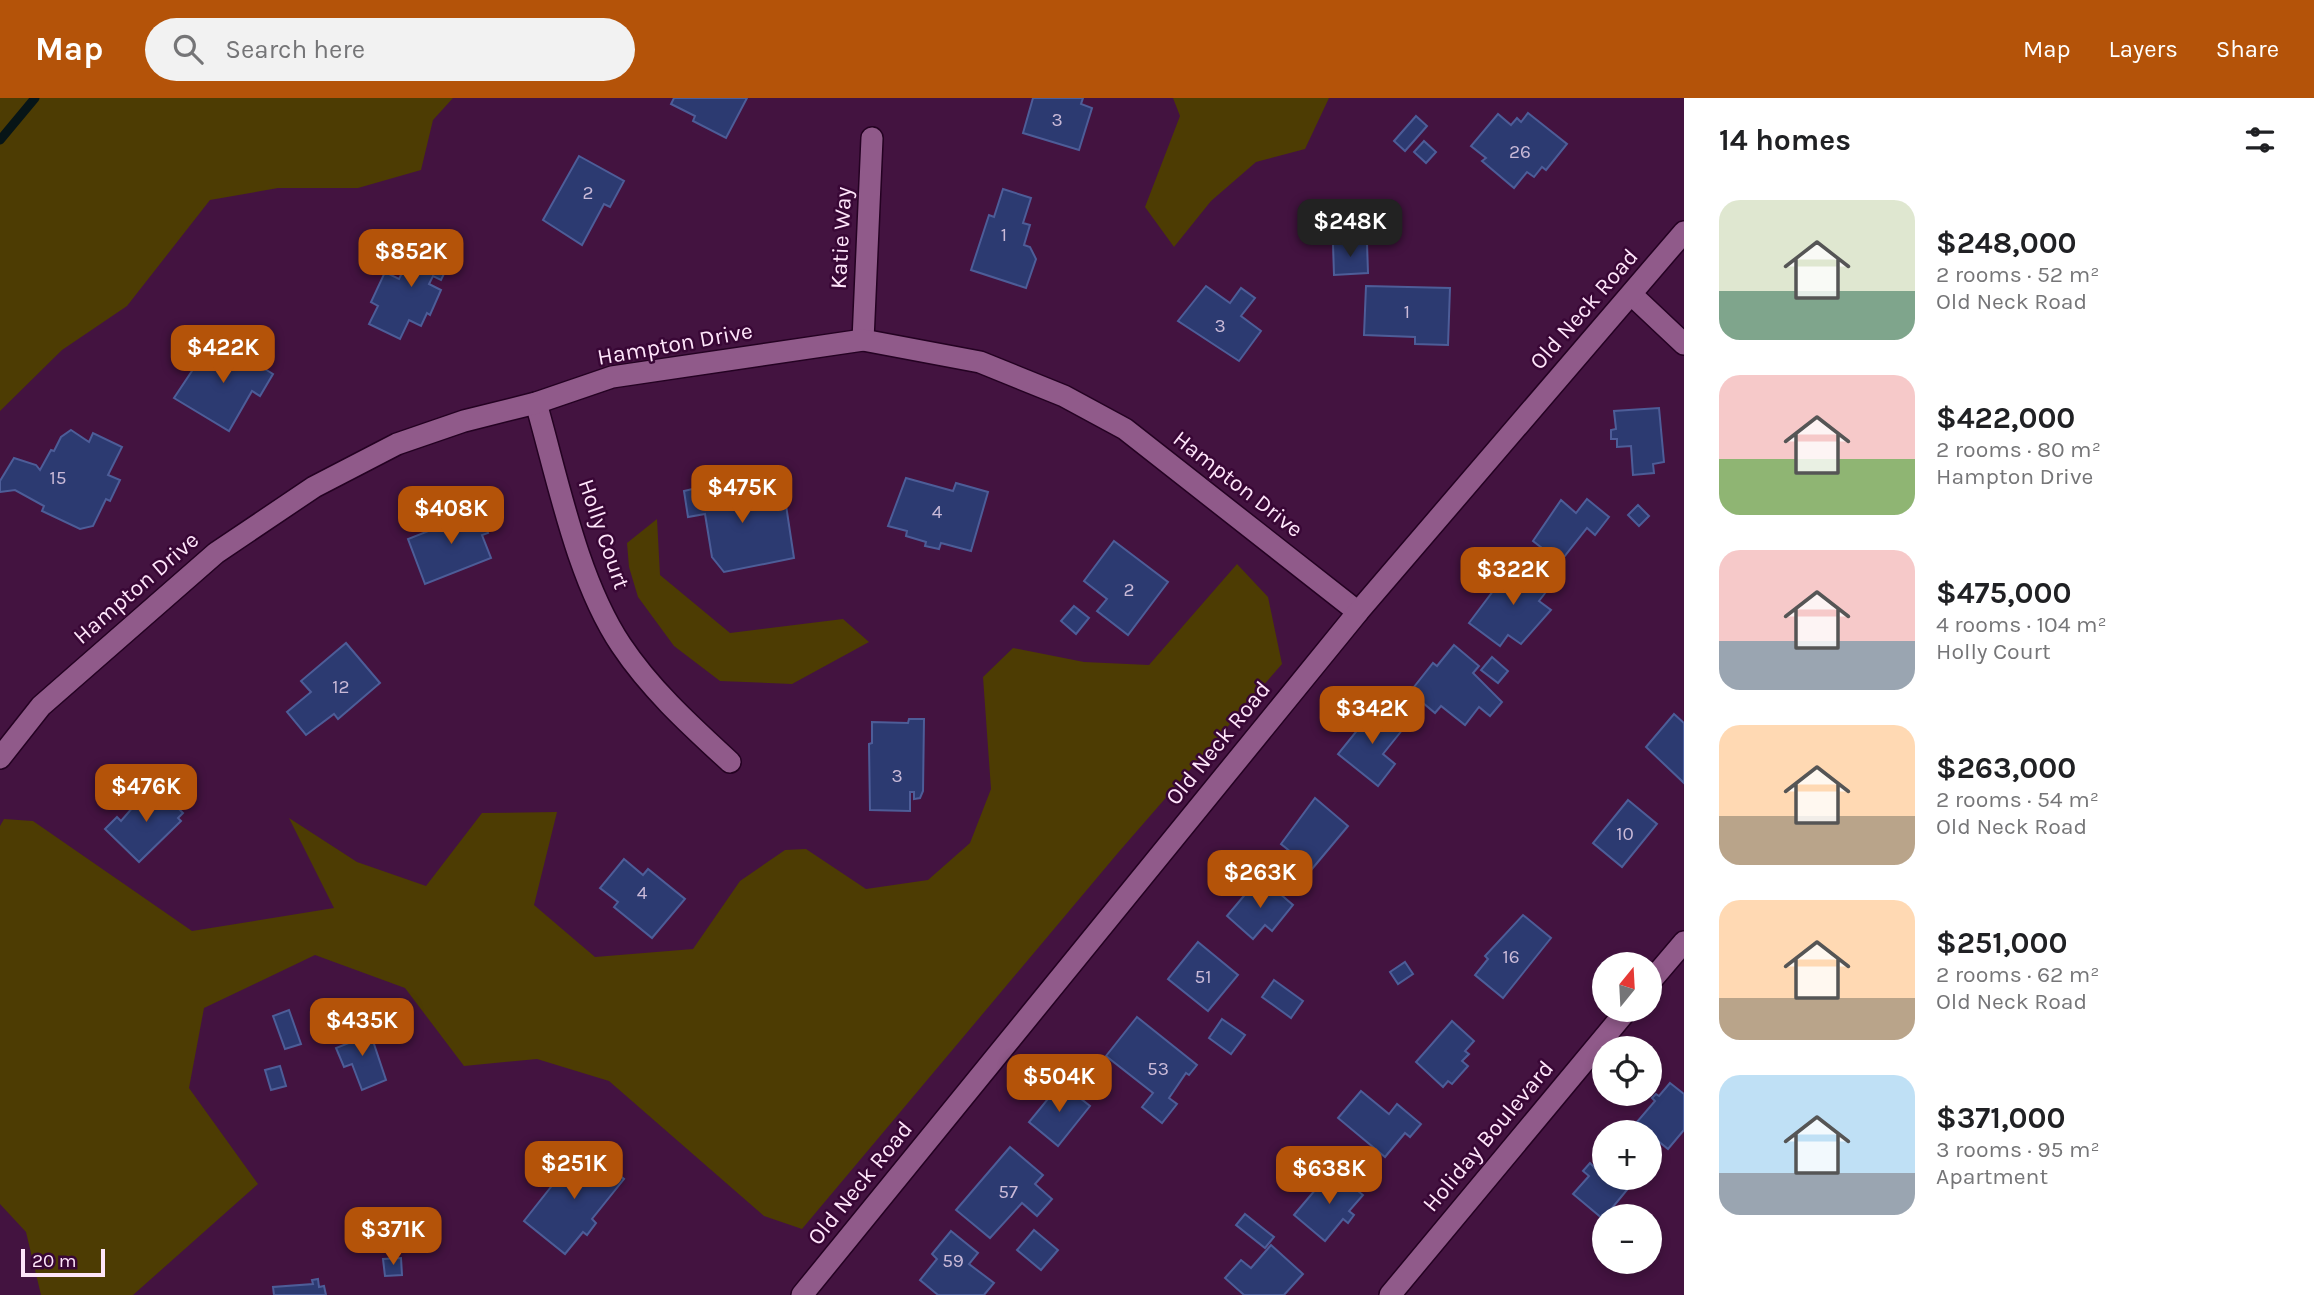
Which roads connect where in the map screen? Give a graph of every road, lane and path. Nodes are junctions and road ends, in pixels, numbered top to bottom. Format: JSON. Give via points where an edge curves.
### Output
{"nodes":[{"id":1,"x":872,"y":138,"type":"dead end"},
{"id":2,"x":1684,"y":232,"type":"edge"},
{"id":3,"x":1632,"y":295,"type":"junction"},
{"id":4,"x":863,"y":340,"type":"junction"},
{"id":5,"x":1684,"y":344,"type":"edge"},
{"id":6,"x":536,"y":404,"type":"junction"},
{"id":7,"x":1358,"y":612,"type":"junction"},
{"id":8,"x":0,"y":758,"type":"edge"},
{"id":9,"x":730,"y":762,"type":"dead end"},
{"id":10,"x":1684,"y":942,"type":"edge"},
{"id":11,"x":1662,"y":968,"type":"edge"},
{"id":12,"x":1617,"y":1022,"type":"edge"},
{"id":13,"x":802,"y":1295,"type":"edge"},
{"id":14,"x":1390,"y":1295,"type":"edge"}],
"edges":[{"from":1,"to":4,"type":"street","name":"Katie Way"},
{"from":2,"to":3,"type":"street","name":"Old Neck Road"},
{"from":3,"to":5,"type":"street"},
{"from":3,"to":7,"type":"street","name":"Old Neck Road"},
{"from":4,"to":6,"type":"street","name":"Hampton Drive","via":[[612,377]]},
{"from":4,"to":7,"type":"street","name":"Hampton Drive","via":[[980,362],[1064,396],[1125,429]]},
{"from":6,"to":8,"type":"street","name":"Hampton Drive","via":[[464,421],[397,444],[314,487],[216,553],[150,608],[41,706]]},
{"from":6,"to":9,"type":"street","name":"Holly Court","via":[[589,584],[620,645],[669,705]]},
{"from":7,"to":13,"type":"street","name":"Old Neck Road"},
{"from":10,"to":11,"type":"street"},
{"from":12,"to":14,"type":"street","name":"Holiday Boulevard"}]}
